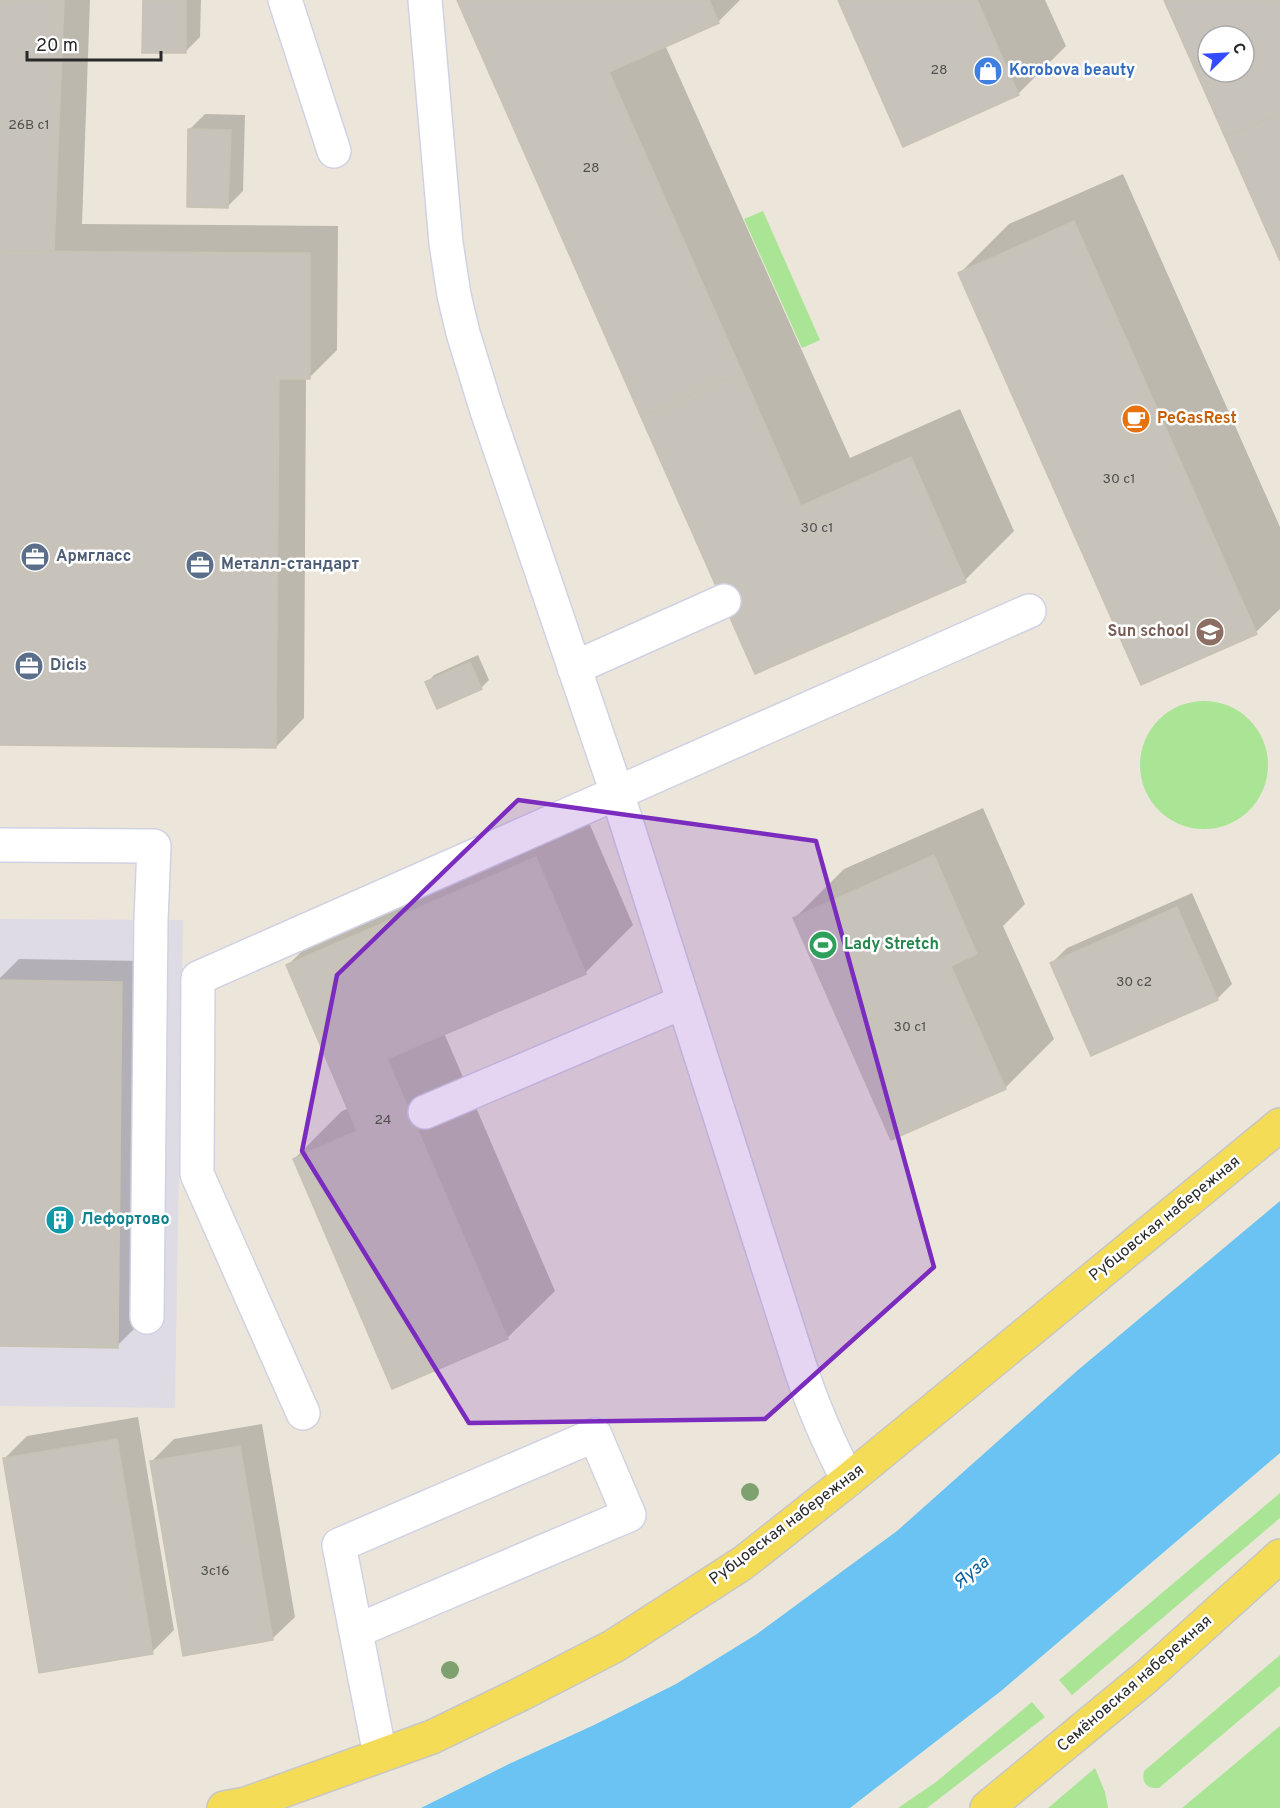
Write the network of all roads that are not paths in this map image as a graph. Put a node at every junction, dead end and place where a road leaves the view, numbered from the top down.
1 (285, 0) edge
2 (425, 0) edge
3 (334, 151) dead end
4 (724, 602) dead end
5 (1029, 611) dead end
6 (574, 668) junction
7 (617, 793) junction
8 (0, 845) edge
9 (683, 1002) junction
10 (425, 1112) dead end
11 (1280, 1125) edge
12 (147, 1317) dead end
13 (303, 1413) dead end
14 (848, 1480) junction
15 (1280, 1556) edge
16 (356, 1631) junction
17 (380, 1755) junction
18 (224, 1808) edge
19 (987, 1808) edge

1 - 3 lane
2 - 6 lane
4 - 6 lane
5 - 7 lane
6 - 7 lane
7 - 9 lane
7 - 13 lane
8 - 12 lane
9 - 10 lane
9 - 14 lane
11 - 14 main road, Рубцовская набережная
14 - 17 main road, Рубцовская набережная
15 - 19 main road, Семёновская набережная
16 - 16 lane
16 - 17 lane
17 - 18 main road, Рубцовская набережная

